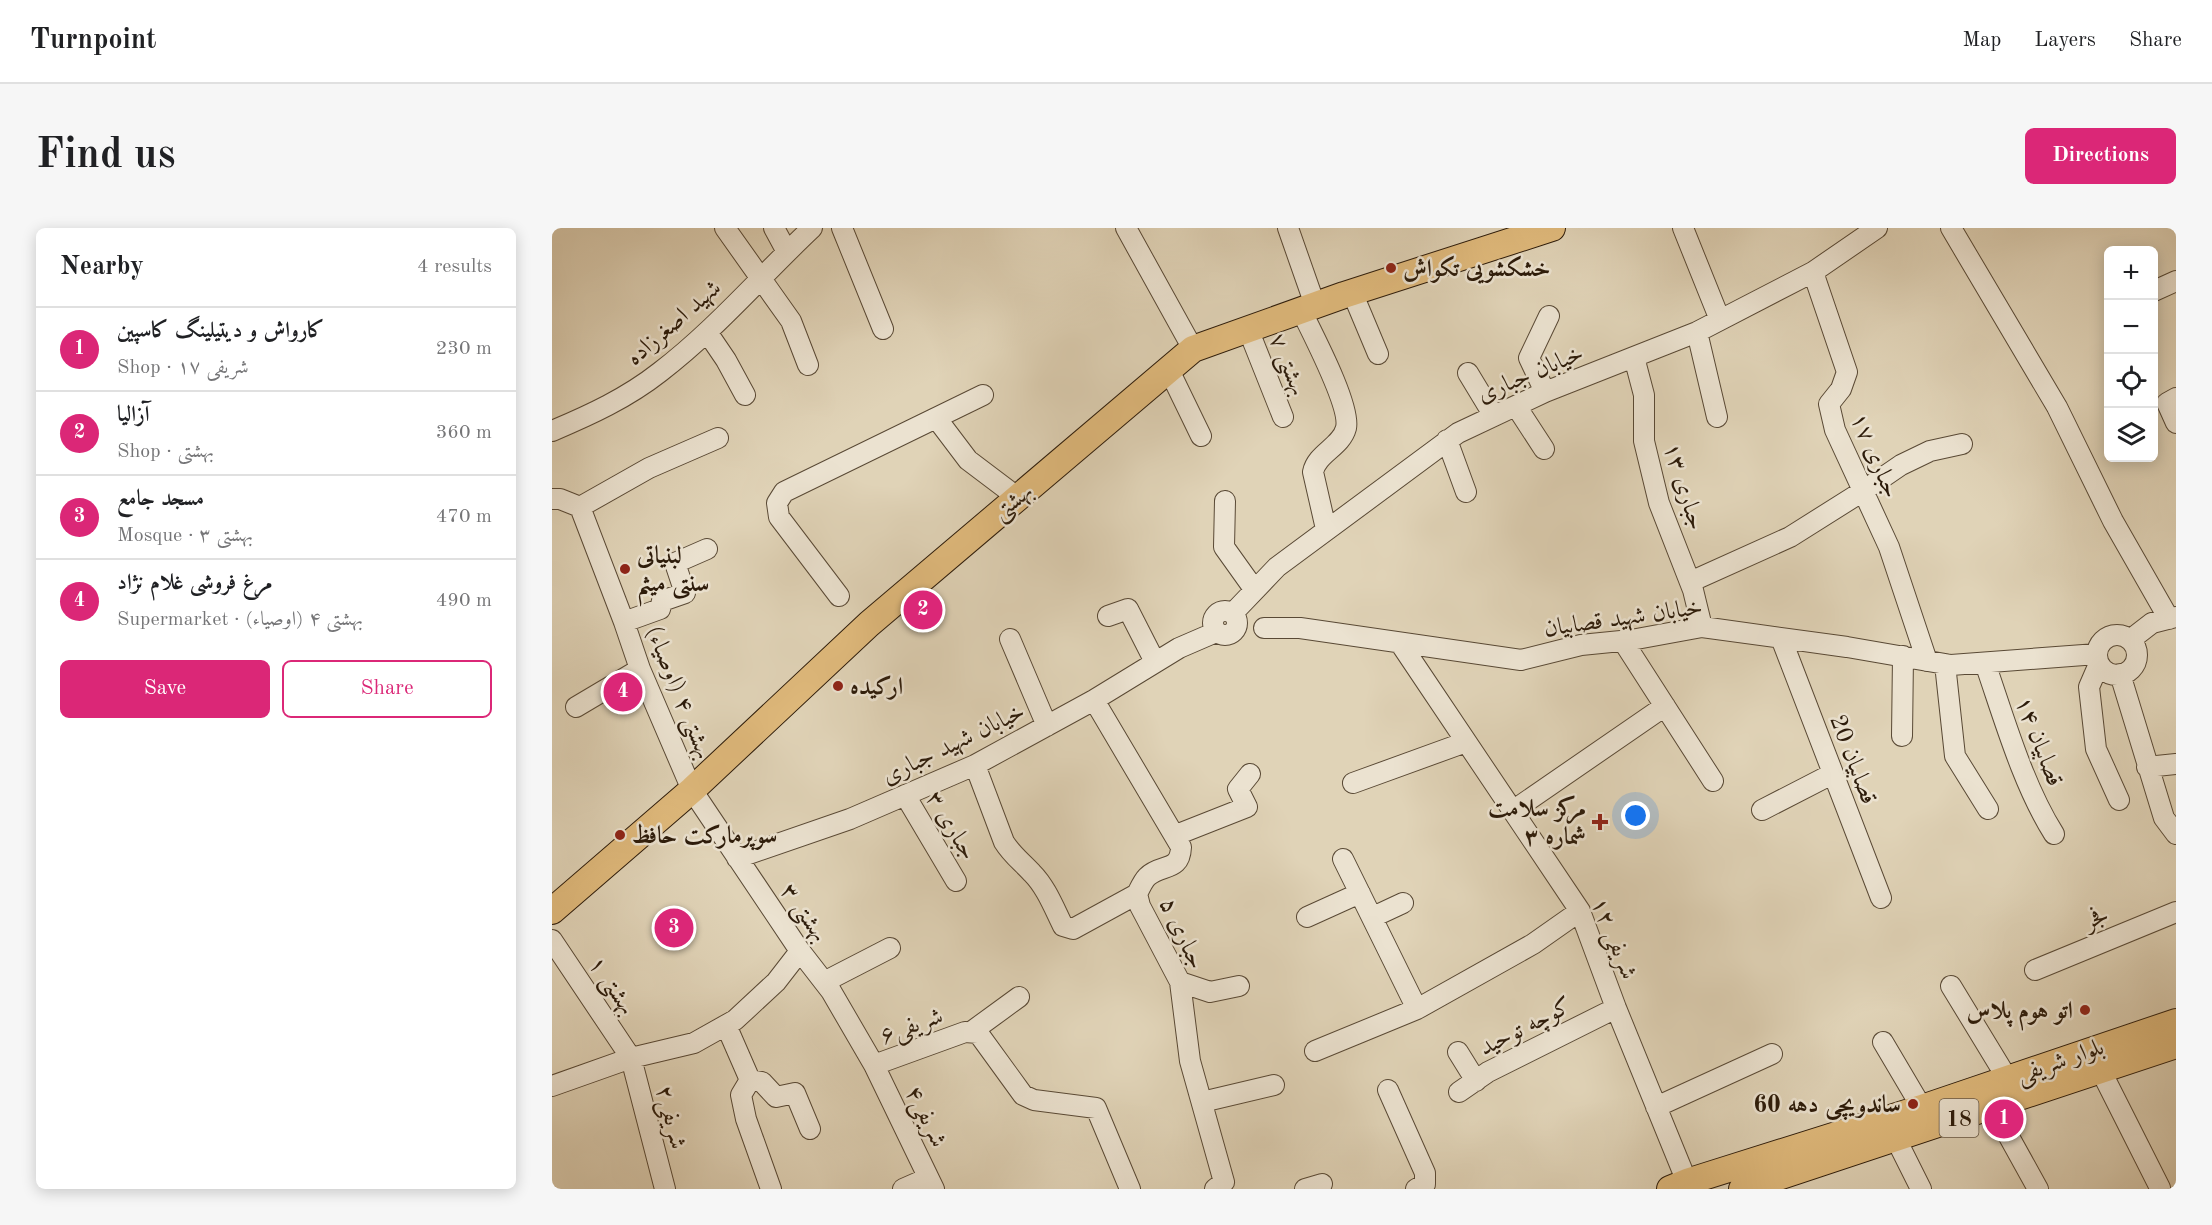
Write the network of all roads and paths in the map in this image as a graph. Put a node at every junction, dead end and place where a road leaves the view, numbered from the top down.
1 (725, 228) edge
2 (774, 228) edge
3 (812, 228) edge
4 (842, 228) edge
5 (1126, 228) edge
6 (1288, 228) edge
7 (1552, 228) edge
8 (1683, 228) edge
9 (1877, 228) edge
10 (1951, 228) edge
11 (787, 252) junction
12 (1813, 272) junction
13 (760, 278) junction
14 (2176, 281) edge
15 (2158, 289) edge
16 (1352, 292) junction
17 (1308, 308) junction
18 (1549, 316) dead end
19 (1720, 320) junction
20 (883, 329) dead end
21 (1248, 329) junction
22 (707, 332) junction
23 (1696, 332) junction
24 (1193, 349) junction
25 (1378, 354) dead end
26 (1634, 357) junction
27 (808, 364) dead end
28 (1168, 368) junction
29 (1468, 373) dead end
30 (1545, 392) junction
31 (744, 395) dead end
32 (983, 395) dead end
33 (2176, 398) edge
34 (1516, 406) junction
35 (1494, 416) junction
36 (1283, 417) dead end
37 (1717, 417) dead end
38 (937, 418) junction
39 (2176, 423) edge
40 (552, 431) edge
41 (1201, 436) dead end
42 (718, 438) dead end
43 (1447, 440) junction
44 (1962, 444) dead end
45 (1544, 449) dead end
46 (1863, 491) junction
47 (1466, 492) dead end
48 (1017, 497) junction
49 (552, 499) edge
50 (1225, 501) dead end
51 (580, 507) junction
52 (1326, 529) junction
53 (706, 549) dead end
54 (1690, 582) junction
55 (1254, 589) junction
56 (839, 596) dead end
57 (1108, 616) dead end
58 (2172, 618) edge
59 (624, 622) junction
60 (1227, 623) junction
61 (1702, 627) junction
62 (1781, 638) junction
63 (1010, 639) dead end
64 (1623, 640) junction
65 (2130, 640) junction
66 (1400, 643) junction
67 (1179, 648) joint
68 (1903, 657) junction
69 (2098, 659) junction
70 (1155, 662) junction
71 (1936, 662) junction
72 (1984, 663) junction
73 (640, 669) junction
74 (2120, 674) junction
75 (1094, 700) junction
76 (1665, 706) junction
77 (576, 707) dead end
78 (1047, 726) junction
79 (1902, 736) dead end
80 (1466, 742) junction
81 (2176, 764) edge
82 (975, 765) junction
83 (2148, 767) junction
84 (1250, 774) dead end
85 (1832, 774) junction
86 (1713, 781) dead end
87 (1353, 783) dead end
88 (692, 790) junction
89 (905, 795) junction
90 (2119, 800) dead end
91 (1988, 809) dead end
92 (1514, 810) junction
93 (1762, 810) dead end
94 (2054, 834) dead end
95 (2176, 834) edge
96 (1176, 835) junction
97 (737, 858) junction
98 (1343, 859) dead end
99 (956, 881) dead end
100 (1360, 893) junction
101 (1137, 894) junction
102 (1881, 898) dead end
103 (1403, 903) dead end
104 (1580, 910) junction
105 (552, 911) edge
106 (2176, 912) edge
107 (1307, 917) dead end
108 (1373, 917) junction
109 (552, 940) edge
110 (890, 948) dead end
111 (800, 951) junction
112 (2035, 970) dead end
113 (824, 982) junction
114 (1180, 982) junction
115 (1239, 986) dead end
116 (1951, 986) dead end
117 (1019, 997) dead end
118 (1616, 1008) junction
119 (1417, 1009) junction
120 (2176, 1022) edge
121 (726, 1025) junction
122 (971, 1032) junction
123 (1883, 1042) dead end
124 (2176, 1045) edge
125 (1315, 1051) dead end
126 (1458, 1052) dead end
127 (1772, 1054) dead end
128 (631, 1058) junction
129 (874, 1065) junction
130 (2101, 1071) junction
131 (2007, 1078) junction
132 (750, 1080) junction
133 (1476, 1081) junction
134 (1274, 1085) dead end
135 (552, 1086) edge
136 (1388, 1090) dead end
137 (1459, 1092) dead end
138 (1202, 1102) junction
139 (1992, 1106) junction
140 (1656, 1107) junction
141 (1922, 1108) junction
142 (810, 1129) dead end
143 (1896, 1139) junction
144 (931, 1183) edge
145 (1679, 1185) edge
146 (1224, 1187) edge
147 (1914, 1187) edge
148 (2160, 1188) edge
149 (665, 1189) edge
150 (771, 1189) edge
151 (903, 1189) edge
152 (1130, 1189) edge
153 (1416, 1189) edge
154 (1742, 1189) edge
155 (2038, 1189) edge

1 - 13 street
2 - 11 street
3 - 11 street, شهید اصغرزاده
4 - 20 street
5 - 24 street
6 - 17 street
7 - 16 main road, بهشتی
8 - 19 street
9 - 12 street, خیابان جباری
10 - 58 street
11 - 13 street, شهید اصغرزاده
12 - 19 street, خیابان جباری
12 - 46 street, جباری ۱۷
13 - 22 street, شهید اصغرزاده
13 - 27 street
14 - 15 street
16 - 17 main road, بهشتی
16 - 25 street
17 - 21 main road, بهشتی
17 - 52 street
18 - 30 street
19 - 23 street, خیابان جباری
21 - 24 main road, بهشتی
21 - 36 street, بهشتی ۷
22 - 31 street
22 - 40 street, شهید اصغرزاده
23 - 26 street, خیابان جباری
23 - 37 street
24 - 28 main road, بهشتی
26 - 30 street, خیابان جباری
26 - 54 street, جباری ۱۳
28 - 41 street
28 - 48 main road, بهشتی
29 - 35 street
30 - 34 street, خیابان جباری
32 - 38 street
33 - 39 street
34 - 35 street, خیابان جباری
34 - 45 street
35 - 43 street, خیابان جباری
38 - 48 street
38 - 56 street
42 - 51 street
43 - 47 street
43 - 52 street, خیابان جباری
44 - 46 street
46 - 54 street
46 - 71 street, جباری ۱۷
48 - 88 main road, بهشتی
49 - 51 street
50 - 55 street
51 - 59 street, بهشتی ۴ (اوصیاء)
52 - 55 street, خیابان جباری
53 - 59 street
54 - 61 street, جباری ۱۳
55 - 60 street, خیابان جباری
57 - 70 street
58 - 65 street
59 - 73 street, بهشتی ۴ (اوصیاء)
60 - 66 street, خیابان شهید قصابیان
60 - 67 street, خیابان جباری
61 - 62 street, خیابان شهید قصابیان
61 - 64 street, خیابان شهید قصابیان
62 - 68 street, خیابان شهید قصابیان
62 - 85 street, قصابیان 20
63 - 78 street
64 - 66 street, خیابان شهید قصابیان
64 - 76 street
65 - 69 street
65 - 74 street
66 - 80 street, شریفی ۱۲
67 - 70 street, خیابان شهید جباری
68 - 71 street, خیابان شهید قصابیان
68 - 79 street
69 - 72 street, خیابان شهید قصابیان
69 - 74 street
69 - 90 street
70 - 75 street, خیابان شهید جباری
71 - 72 street, خیابان شهید قصابیان
71 - 91 street, جباری ۱۷
72 - 94 street, قصابیان ۱۴
73 - 77 street
73 - 88 street, بهشتی ۴ (اوصیاء)
74 - 83 street
75 - 78 street, خیابان شهید جباری
75 - 96 street, جباری ۵
76 - 86 street
76 - 92 street
78 - 82 street, خیابان شهید جباری
80 - 87 street
80 - 92 street, شریفی ۱۲
81 - 83 street
82 - 89 street, خیابان شهید جباری
82 - 101 street
83 - 95 street
84 - 96 street
85 - 93 street
85 - 102 street, قصابیان 20
88 - 97 street, بهشتی ۳
88 - 105 main road, بهشتی
89 - 97 street, خیابان شهید جباری
89 - 99 street, جباری ۳
92 - 104 street, شریفی ۱۲
96 - 101 street, جباری ۵
97 - 111 street, بهشتی ۳
98 - 100 street
100 - 107 street
100 - 108 street
101 - 114 street, جباری ۵
103 - 108 street
104 - 118 street, شریفی ۱۲
104 - 119 street
106 - 112 street, فجر
108 - 119 street
109 - 128 street, بهشتی ۱
110 - 113 street
111 - 113 street, بهشتی ۳
111 - 121 street
113 - 129 street, بهشتی ۳
114 - 115 street
114 - 138 street, جباری ۵
116 - 131 street
117 - 122 street
118 - 133 street, کوچه توحید
118 - 140 street, شریفی ۱۲
119 - 125 street
120 - 131 main road, بلوار شریفی / 18
121 - 128 street
121 - 132 street
122 - 129 street, شریفی۶
122 - 152 street, شریفی۶
123 - 141 street
124 - 130 main road, بلوار شریفی / 18
126 - 133 street
127 - 140 street
128 - 135 street
128 - 149 street, شریفی۲
129 - 144 street, شریفی۴
130 - 139 main road, بلوار شریفی / 18
130 - 148 street
131 - 141 main road, بلوار شریفی / 18
132 - 142 street
132 - 150 street
133 - 137 street, کوچه توحید
134 - 138 street
136 - 153 street
138 - 146 street, جباری ۵
139 - 143 main road, بلوار شریفی / 18
139 - 155 street
140 - 145 street, شریفی ۱۲
141 - 145 main road, بلوار شریفی / 18
143 - 147 street
143 - 154 main road, بلوار شریفی / 18
144 - 151 street

